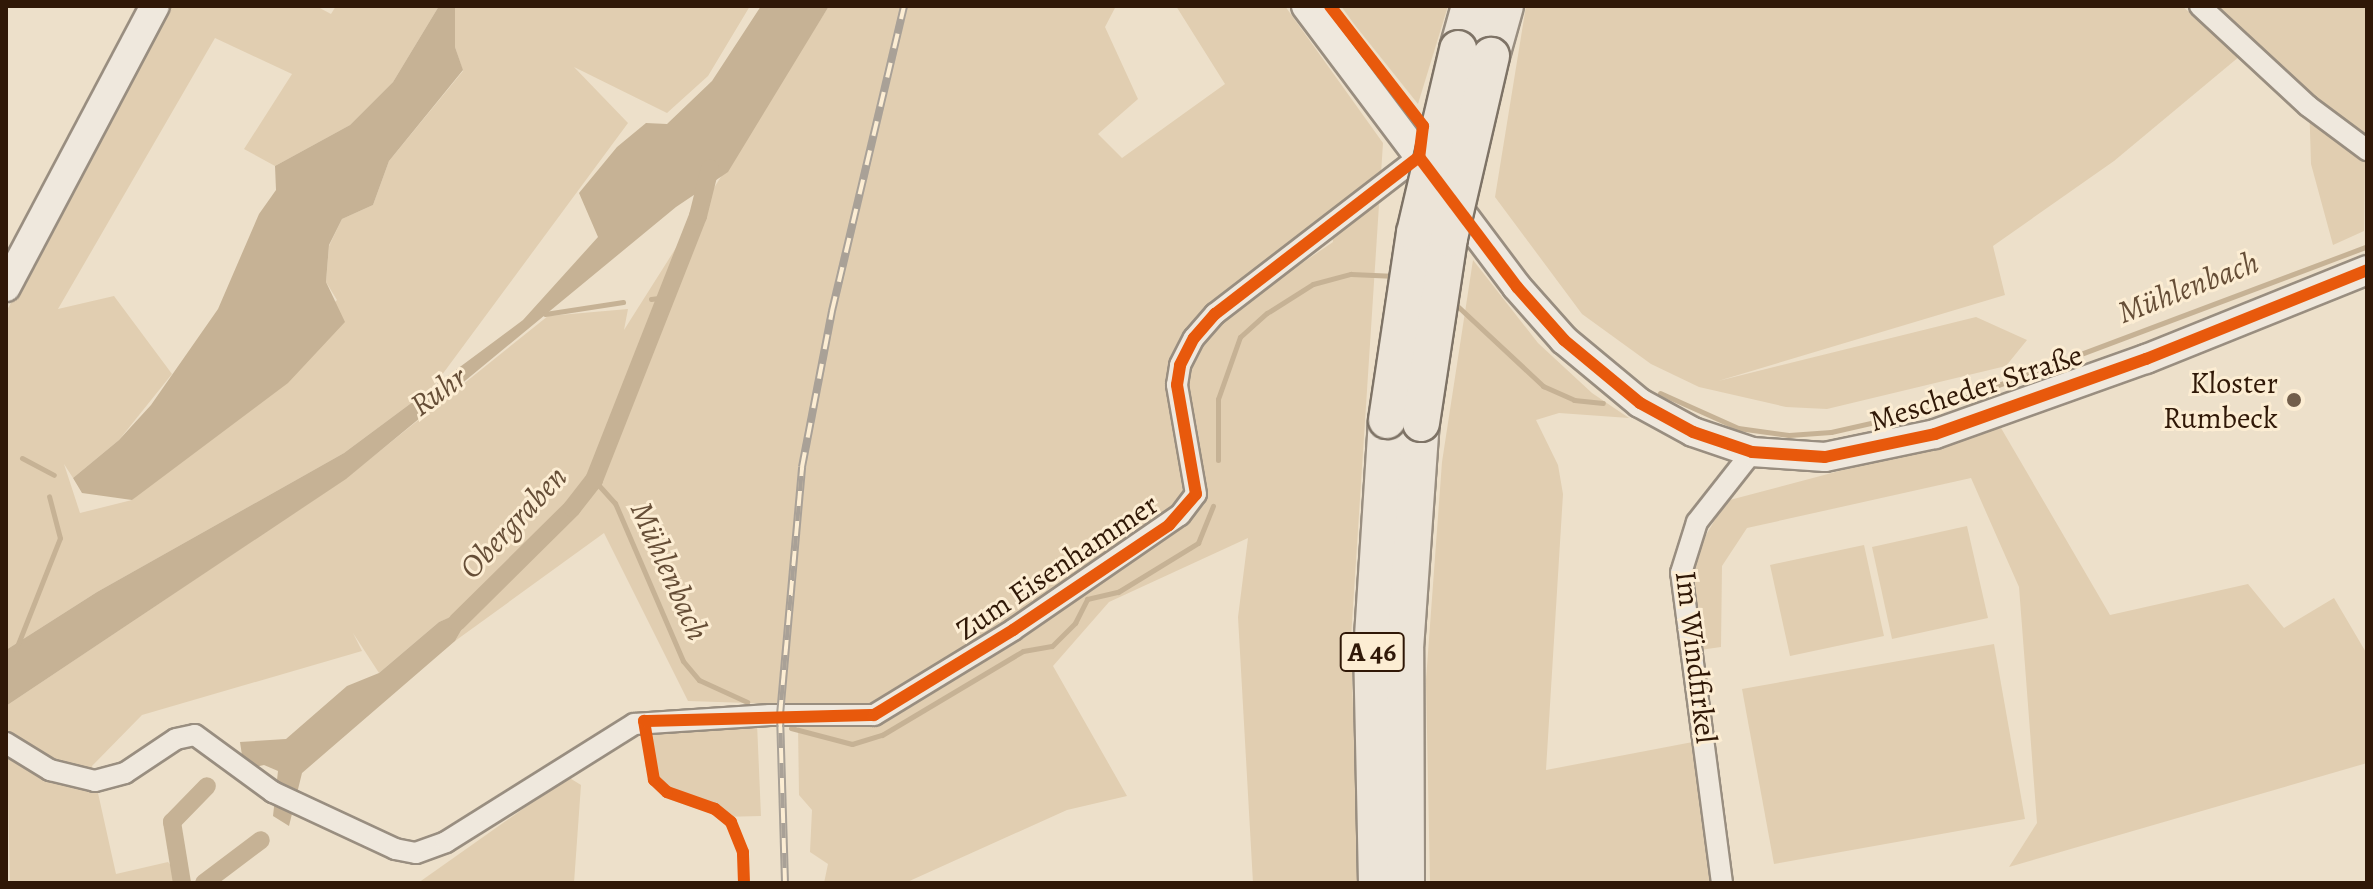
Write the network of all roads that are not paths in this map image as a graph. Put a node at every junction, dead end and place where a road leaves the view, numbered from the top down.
1 (155, 6) edge
2 (1306, 6) edge
3 (1470, 6) edge
4 (1505, 6) edge
5 (2200, 6) edge
6 (1474, 52) junction
7 (2367, 150) edge
8 (1419, 157) junction
9 (2367, 270) edge
10 (6, 287) edge
11 (1404, 422) junction
12 (1752, 452) junction
13 (6, 743) edge
14 (1377, 883) edge
15 (1406, 883) edge
16 (1722, 883) edge

1 - 10 street
2 - 8 street, Mescheder Straße
3 - 6 highway, A 46
4 - 6 highway, A 46
5 - 7 street
6 - 11 highway, A 46, bridge
8 - 12 street, Mescheder Straße
8 - 13 street, Zum Eisenhammer
9 - 12 street, Mescheder Straße
11 - 14 highway, A 46
11 - 15 highway, A 46
12 - 16 street, Im Windfirkel

